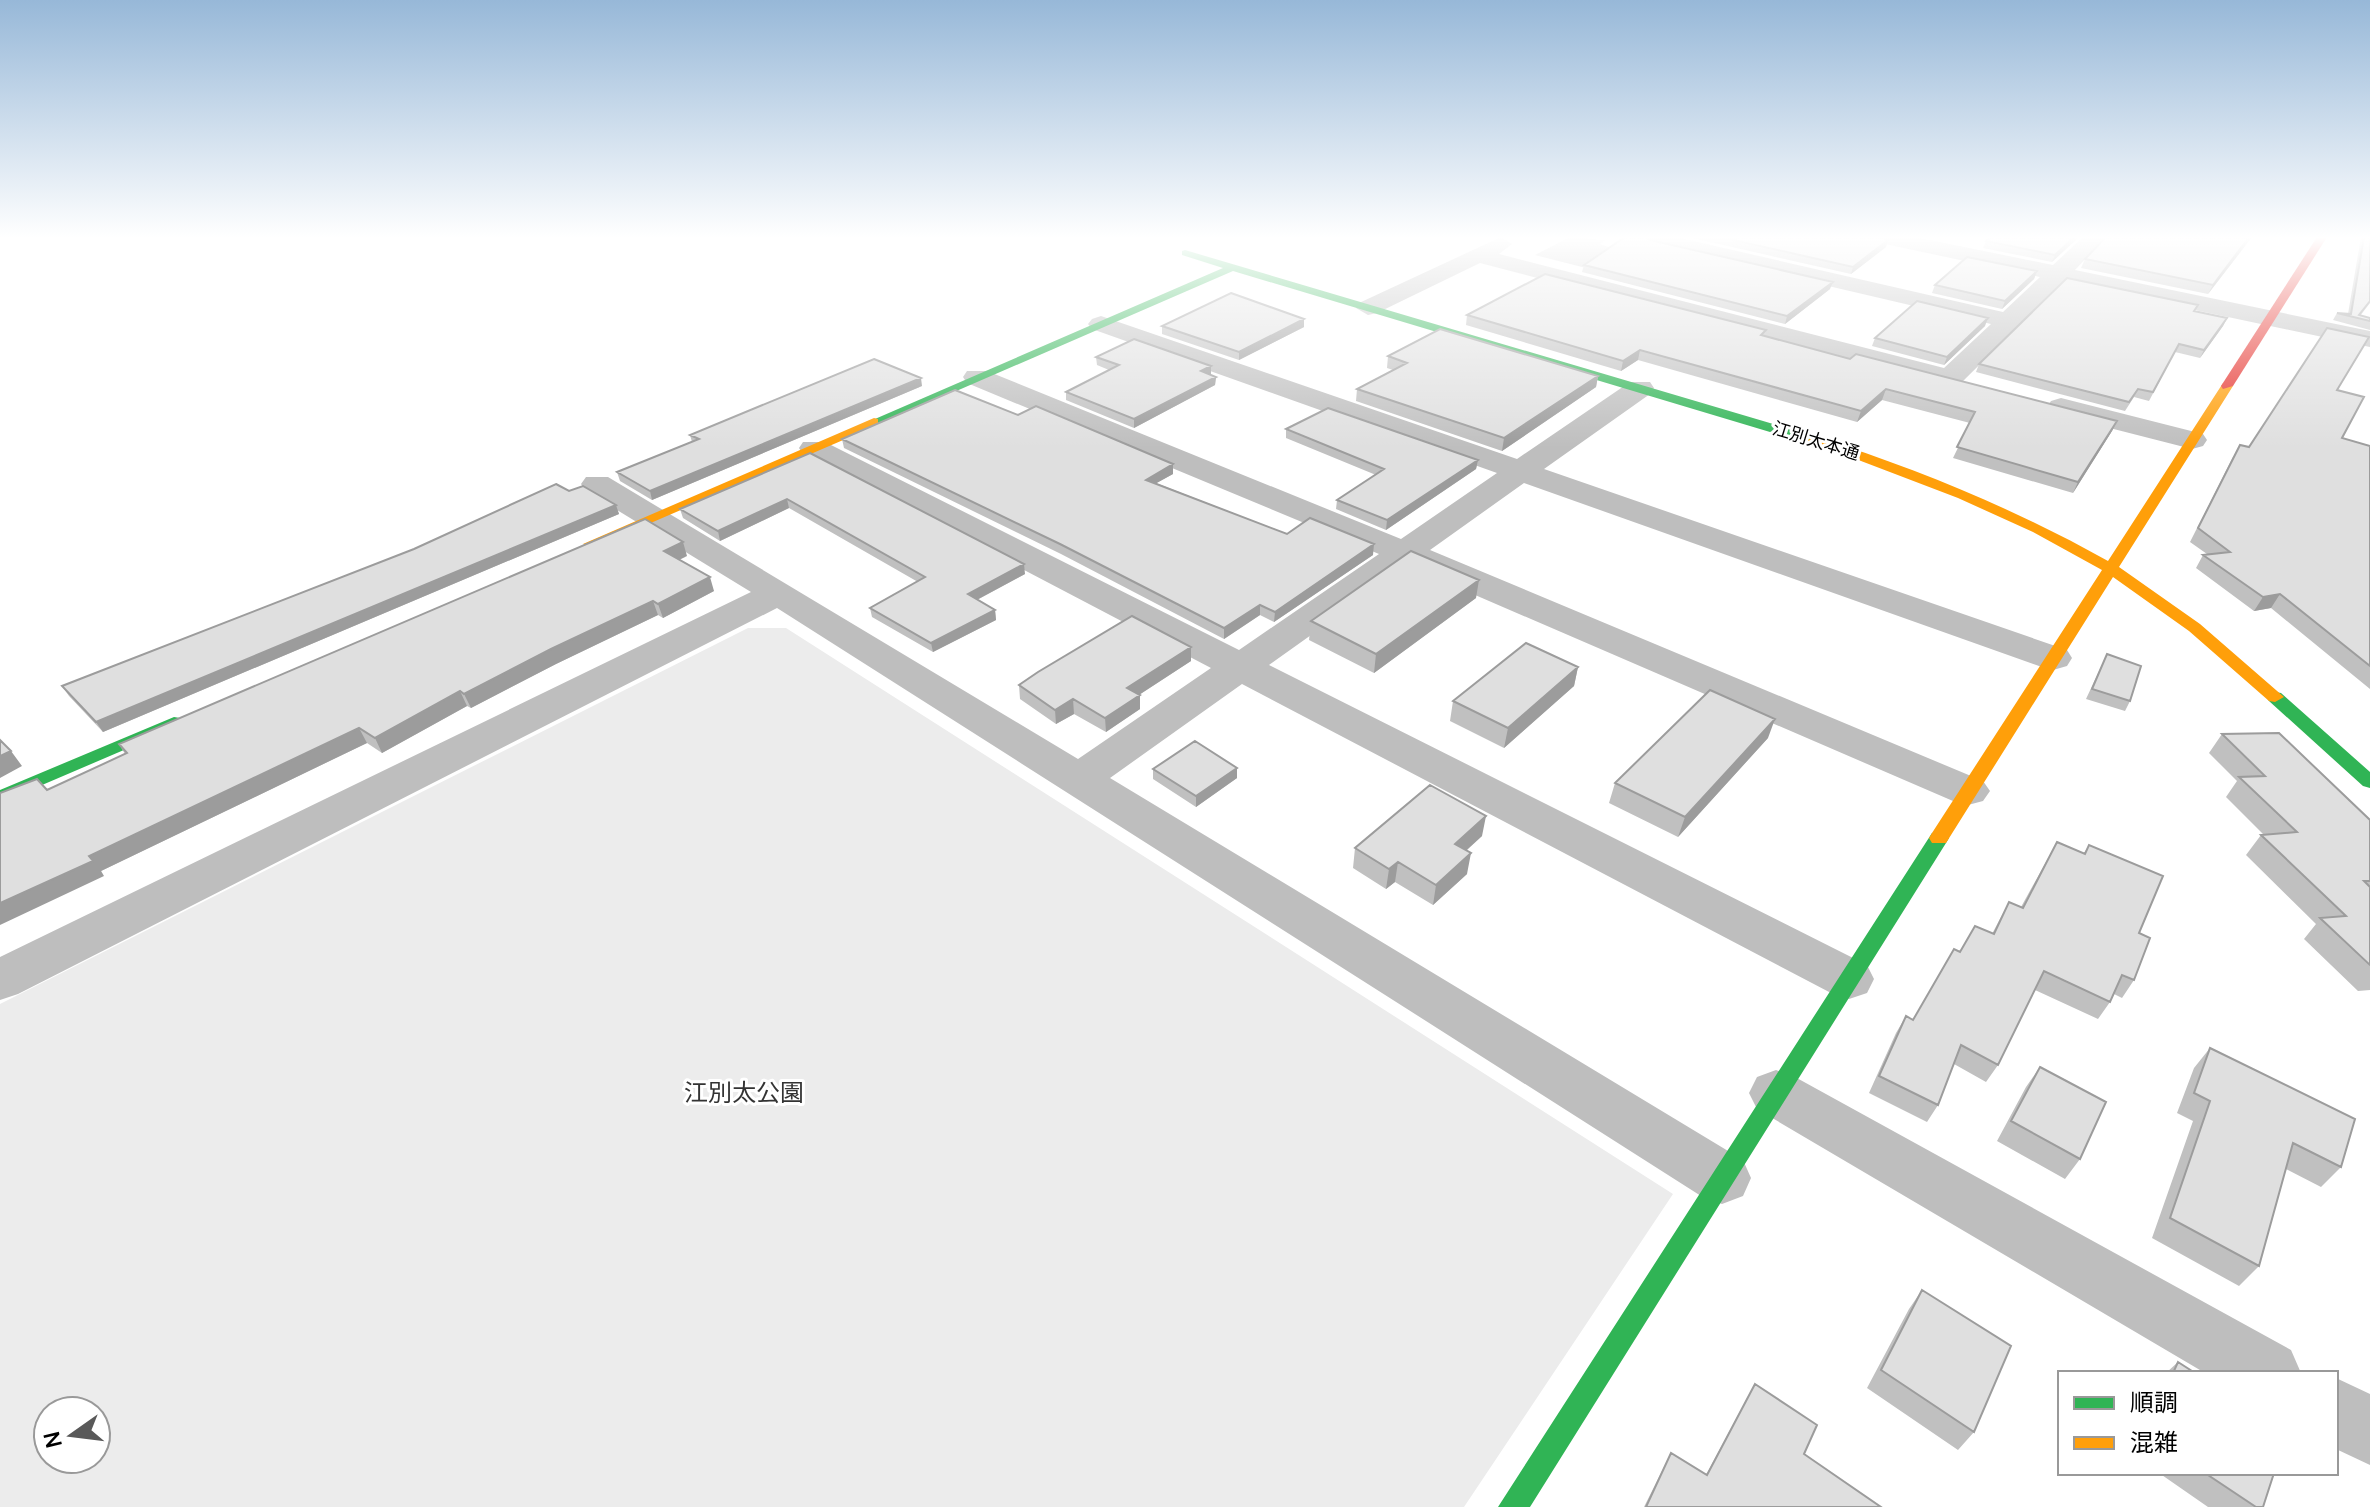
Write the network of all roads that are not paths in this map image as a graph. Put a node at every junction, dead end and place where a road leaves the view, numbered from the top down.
1 (1140, 307) edge
2 (1678, 307) edge
3 (1950, 307) edge
4 (2023, 307) edge
5 (2220, 307) edge
6 (2277, 307) edge
7 (1368, 308) edge
8 (2270, 318) junction
9 (2009, 321) junction
10 (1101, 324) junction
11 (2370, 339) edge
12 (977, 377) junction
13 (1950, 378) junction
14 (1981, 386) edge
15 (1640, 388) junction
16 (2041, 401) edge
17 (2192, 440) junction
18 (814, 448) junction
19 (1519, 472) junction
20 (597, 484) dead end
21 (649, 518) junction
22 (577, 549) edge
23 (1404, 552) junction
24 (2110, 568) junction
25 (778, 593) junction
26 (2053, 658) junction
27 (1241, 666) junction
28 (188, 717) edge
29 (1079, 779) junction
30 (2370, 782) edge
31 (1968, 791) junction
32 (0, 797) edge
33 (1849, 979) junction
34 (0, 980) edge
35 (1776, 1093) junction
36 (1722, 1178) junction
37 (2264, 1371) edge
38 (2338, 1413) edge
39 (2370, 1431) edge
40 (1513, 1507) edge

1 - 10 street
2 - 13 street
3 - 9 street
4 - 9 street
5 - 8 street
6 - 8 street
7 - 15 street, 江別太本通
8 - 11 street
8 - 17 street
9 - 13 street
10 - 12 street
10 - 19 street
12 - 18 street
12 - 23 street
13 - 14 street
15 - 19 street
15 - 24 street, 江別太本通
16 - 17 street
17 - 24 street
18 - 21 street
18 - 27 street
19 - 23 street
19 - 26 street
20 - 21 street
21 - 22 street
21 - 25 street
23 - 27 street
23 - 31 street
24 - 26 street
24 - 30 street, 江別太本通
25 - 29 street
25 - 34 street
26 - 31 street
27 - 29 street
27 - 33 street
28 - 32 street
29 - 36 street
31 - 33 street
33 - 35 street
35 - 36 street
35 - 37 street
36 - 40 street
38 - 39 street

